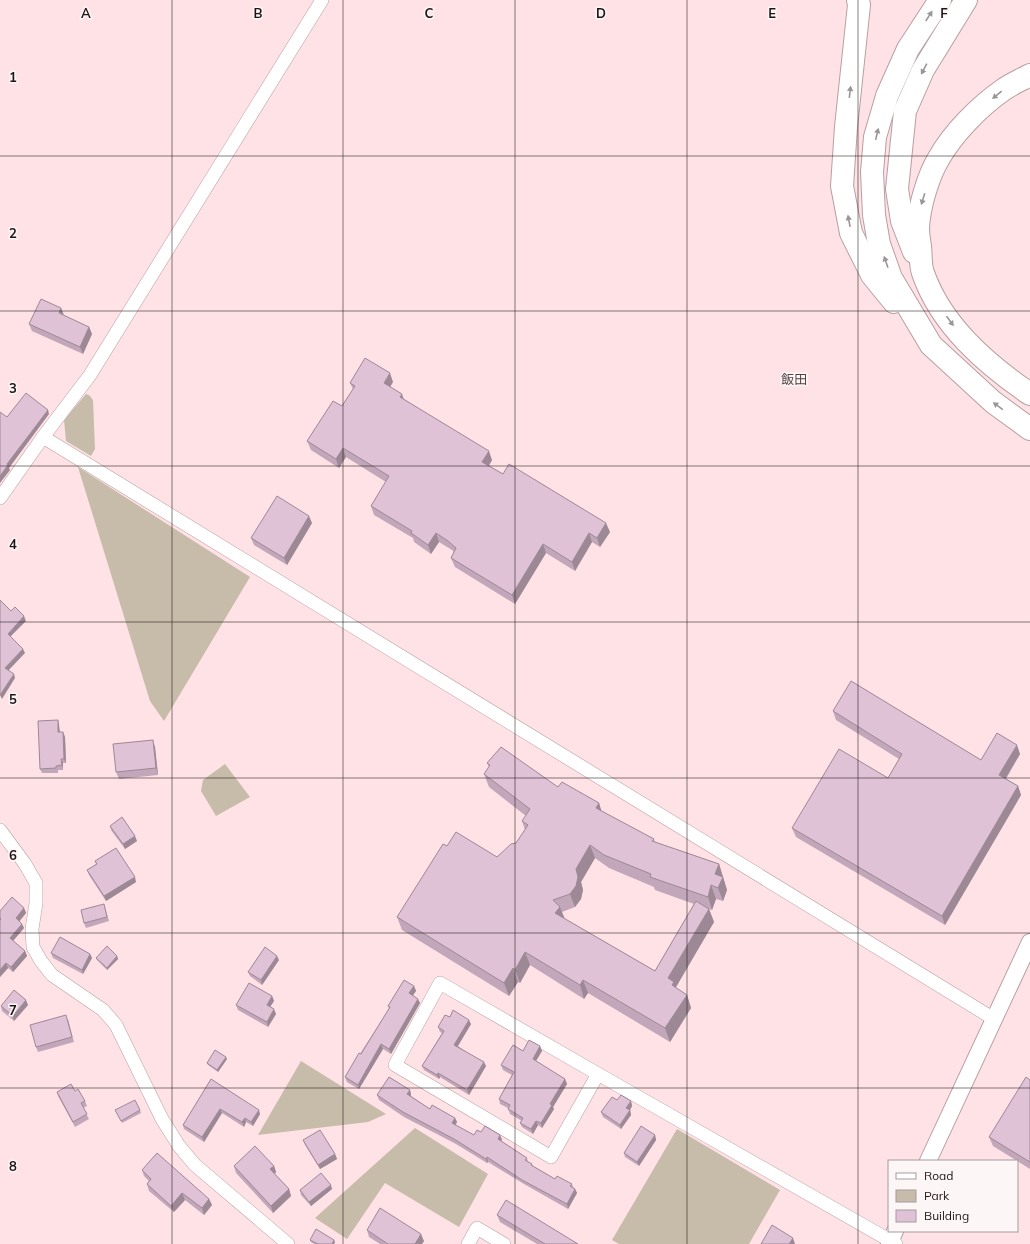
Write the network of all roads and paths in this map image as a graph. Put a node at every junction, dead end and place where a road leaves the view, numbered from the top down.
1 (322, 0) edge
2 (858, 0) edge
3 (940, 0) edge
4 (966, 0) edge
5 (1030, 76) edge
6 (922, 272) junction
7 (931, 345) junction
8 (1030, 394) edge
9 (1030, 429) edge
10 (43, 437) junction
11 (0, 498) edge
12 (0, 830) edge
13 (1030, 942) edge
14 (994, 1019) junction
15 (598, 1074) junction
16 (928, 1160) edge
17 (893, 1240) edge
18 (282, 1242) edge
19 (468, 1244) edge
20 (504, 1244) edge

1 - 10 street
7 -> 2 highway
7 -> 3 highway
4 -> 6 highway
5 -> 6 highway
6 -> 8 highway
9 -> 7 highway
10 - 11 street
10 - 14 street
12 - 18 street
13 - 14 street
14 - 16 street
15 - 15 street
15 - 17 street
19 - 20 street

